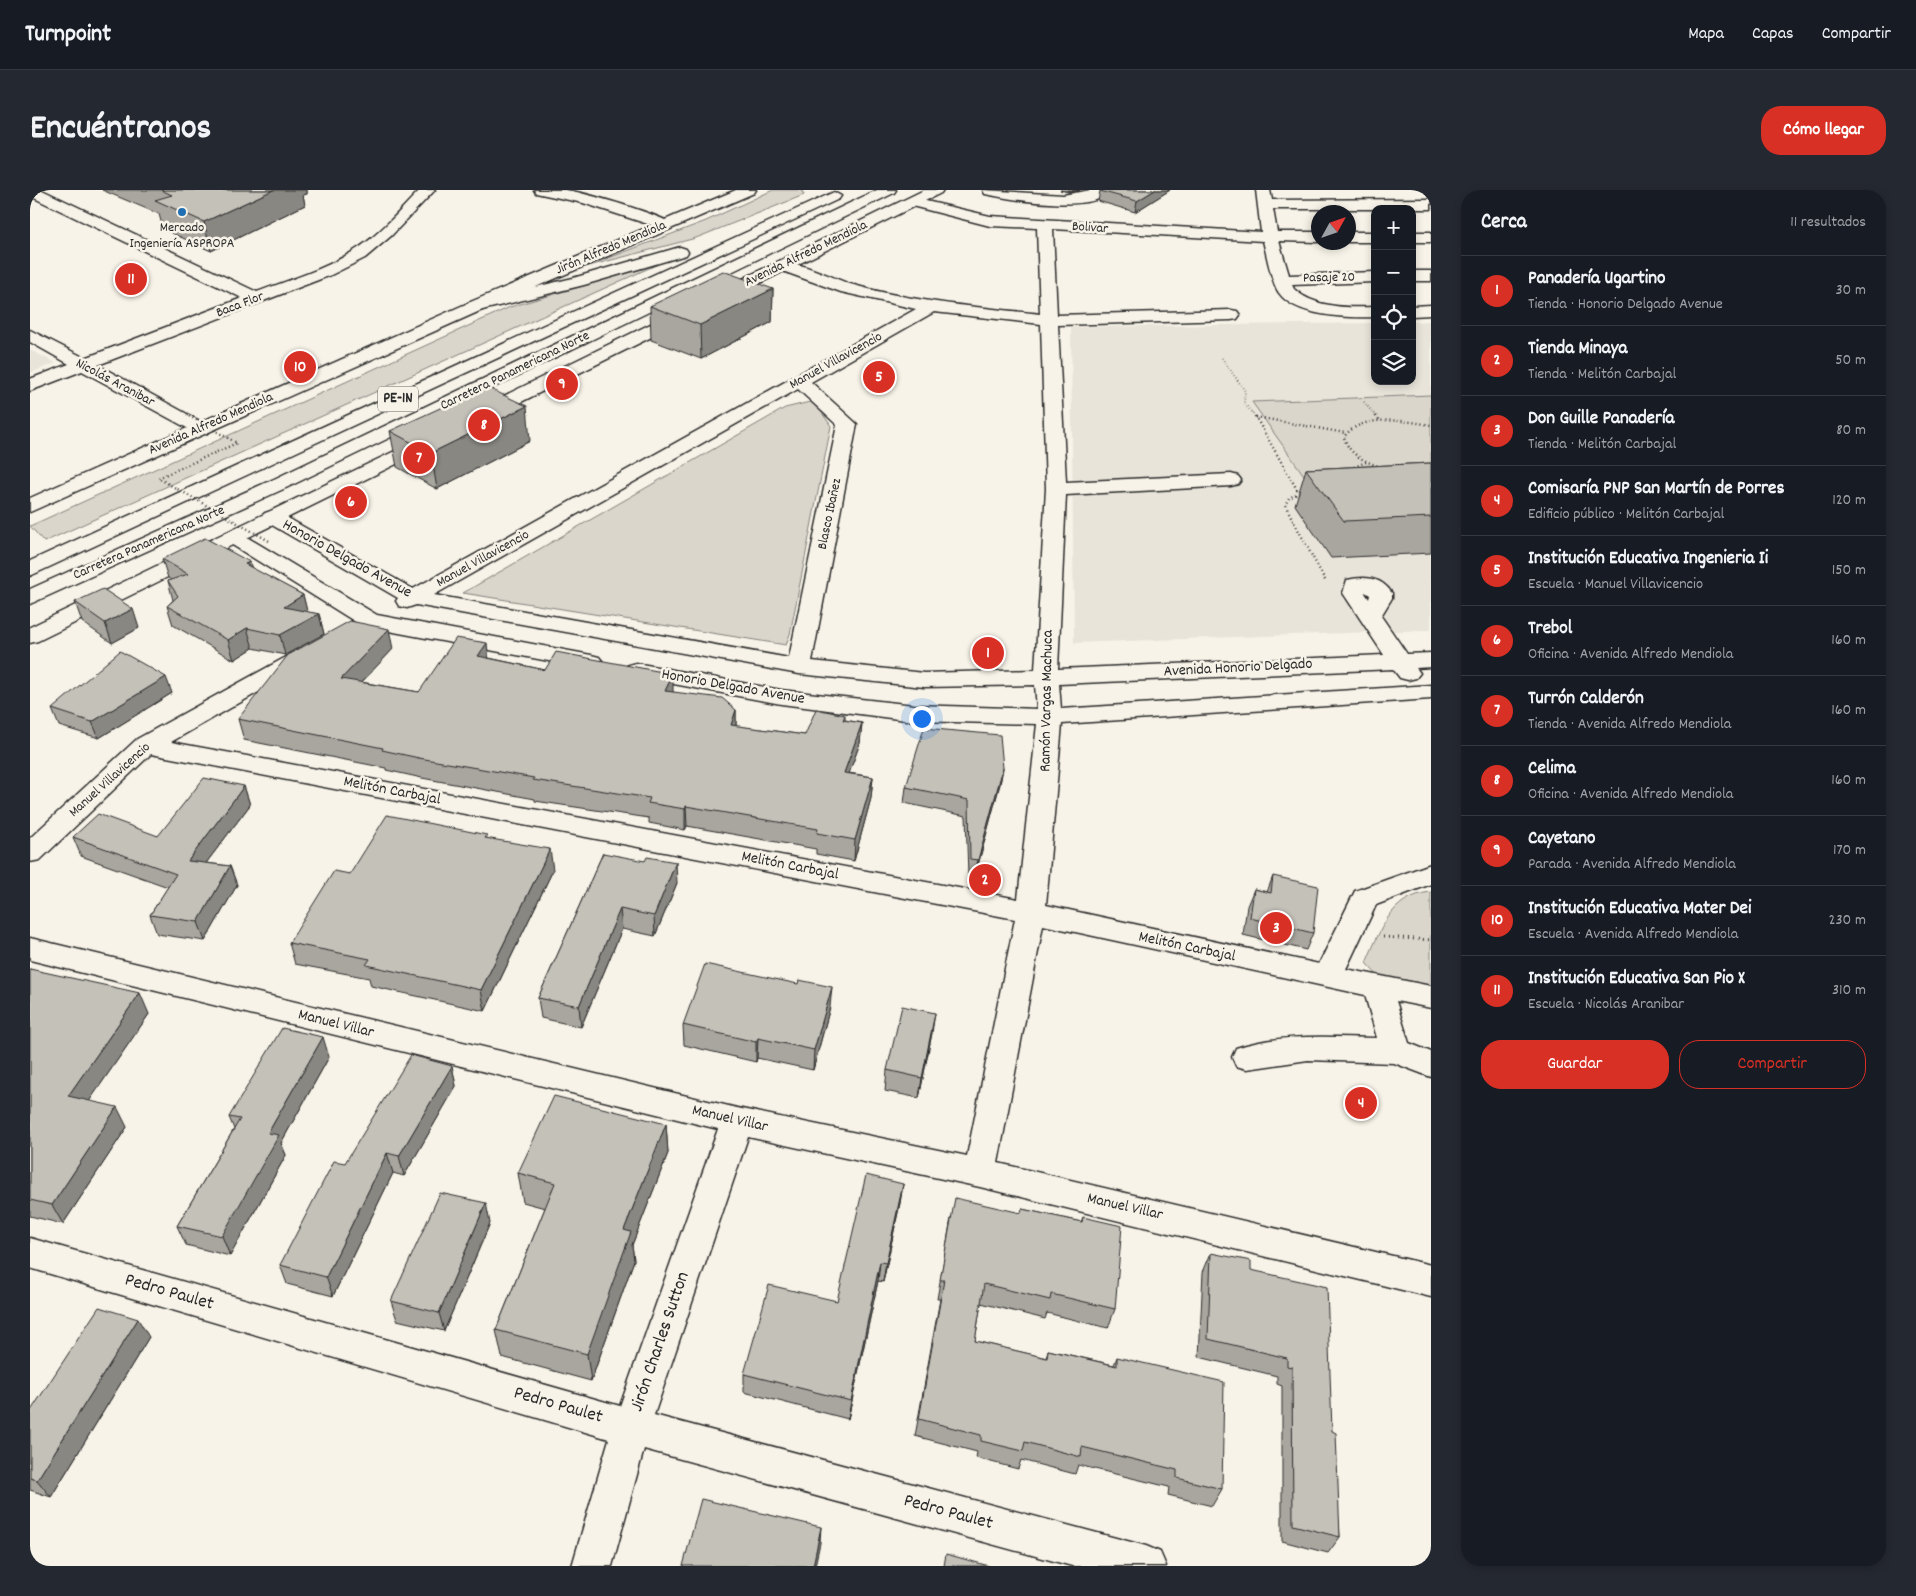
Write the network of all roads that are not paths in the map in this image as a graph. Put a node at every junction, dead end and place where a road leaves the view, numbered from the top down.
1 (30, 190) edge
2 (428, 190) edge
3 (541, 190) edge
4 (749, 190) edge
5 (848, 190) edge
6 (889, 190) edge
7 (936, 190) edge
8 (991, 190) edge
9 (1105, 190) edge
10 (830, 194) edge
11 (1265, 198) edge
12 (913, 202) junction
13 (1431, 204) edge
14 (665, 224) junction
15 (1045, 225) junction
16 (765, 227) junction
17 (1311, 237) edge
18 (1356, 237) edge
19 (1371, 237) edge
20 (1416, 237) edge
21 (1431, 237) edge
22 (1270, 238) junction
23 (783, 266) junction
24 (1416, 276) edge
25 (1431, 276) edge
26 (1371, 277) edge
27 (1282, 280) junction
28 (256, 298) junction
29 (474, 307) junction
30 (931, 307) junction
31 (1431, 310) edge
32 (1416, 311) edge
33 (1371, 312) edge
34 (1231, 315) dead end
35 (1051, 320) junction
36 (30, 336) edge
37 (82, 365) junction
38 (800, 381) junction
39 (30, 385) edge
40 (466, 422) edge
41 (200, 429) junction
42 (440, 435) edge
43 (1231, 480) dead end
44 (1056, 489) junction
45 (30, 506) edge
46 (272, 517) junction
47 (233, 537) junction
48 (30, 569) edge
49 (30, 597) edge
50 (414, 598) junction
51 (1369, 616) dead end
52 (370, 620) junction
53 (30, 636) edge
54 (1431, 660) edge
55 (1399, 661) junction
56 (799, 666) junction
57 (1046, 677) junction
58 (1427, 693) edge
59 (1050, 717) junction
60 (146, 745) junction
61 (30, 853) edge
62 (1431, 874) edge
63 (1031, 912) junction
64 (30, 949) edge
65 (1328, 977) junction
66 (1377, 987) junction
67 (1431, 997) edge
68 (1396, 1051) junction
69 (1247, 1057) dead end
70 (1431, 1065) edge
71 (737, 1121) junction
72 (980, 1173) junction
73 (30, 1253) edge
74 (1431, 1280) edge
75 (631, 1427) junction
76 (592, 1566) edge
77 (1146, 1566) edge

1 - 28 main road
2 - 28 main road, Baca Flor
3 - 14 main road
4 - 14 main road, Jirón Alfredo Mendiola
5 - 10 main road, Carretera Panamericana Norte / PE-1N
6 - 49 main road, Carretera Panamericana Norte / PE-1N
7 - 12 main road, Avenida Alfredo Mendiola
8 - 9 main road
10 - 16 main road, Carretera Panamericana Norte / PE-1N
11 - 13 main road
11 - 22 main road
12 - 15 main road, Bolivar
12 - 23 main road, Avenida Alfredo Mendiola
14 - 29 main road, Jirón Alfredo Mendiola
15 - 22 main road, Bolivar
15 - 35 main road, Ramón Vargas Machuca
16 - 29 main road
16 - 48 main road, Carretera Panamericana Norte / PE-1N
17 - 22 main road, Bolivar
18 - 19 main road
20 - 21 main road
22 - 27 main road
23 - 30 main road
23 - 40 main road, Avenida Alfredo Mendiola
24 - 25 main road
26 - 27 main road, Pasaje 20
27 - 33 main road
28 - 37 main road, Baca Flor
29 - 41 main road, Avenida Alfredo Mendiola
30 - 35 main road
30 - 38 main road, Manuel Villavicencio
31 - 32 main road
34 - 35 main road
35 - 44 main road, Ramón Vargas Machuca
36 - 37 main road, Nicolás Aranibar
37 - 39 main road, Baca Flor
37 - 41 main road, Nicolás Aranibar
38 - 50 main road, Manuel Villavicencio
38 - 56 main road, Blasco Ibañez
41 - 45 main road, Avenida Alfredo Mendiola
42 - 46 main road
43 - 44 main road
44 - 57 main road, Ramón Vargas Machuca
46 - 47 main road
46 - 50 main road, Honorio Delgado Avenue
47 - 52 main road, Honorio Delgado Avenue
47 - 53 main road
50 - 52 main road, Manuel Villavicencio
50 - 56 main road, Honorio Delgado Avenue
51 - 55 main road
52 - 59 main road, Honorio Delgado Avenue
52 - 60 main road, Manuel Villavicencio
54 - 55 main road, Avenida Honorio Delgado
55 - 57 main road, Avenida Honorio Delgado
55 - 58 main road
56 - 57 main road, Honorio Delgado Avenue
57 - 59 main road, Ramón Vargas Machuca
58 - 59 main road
59 - 63 main road, Ramón Vargas Machuca
60 - 61 main road, Manuel Villavicencio
60 - 63 main road, Melitón Carbajal
62 - 65 main road
63 - 65 main road, Melitón Carbajal
63 - 72 main road, Ramón Vargas Machuca
64 - 71 main road, Manuel Villar
65 - 66 main road, Melitón Carbajal
66 - 67 main road, Melitón Carbajal
66 - 68 main road
68 - 69 main road
68 - 70 main road
71 - 72 main road, Manuel Villar
71 - 75 main road, Jirón Charles Sutton
72 - 74 main road, Manuel Villar
73 - 75 main road, Pedro Paulet
75 - 76 main road, Jirón Charles Sutton
75 - 77 main road, Pedro Paulet

